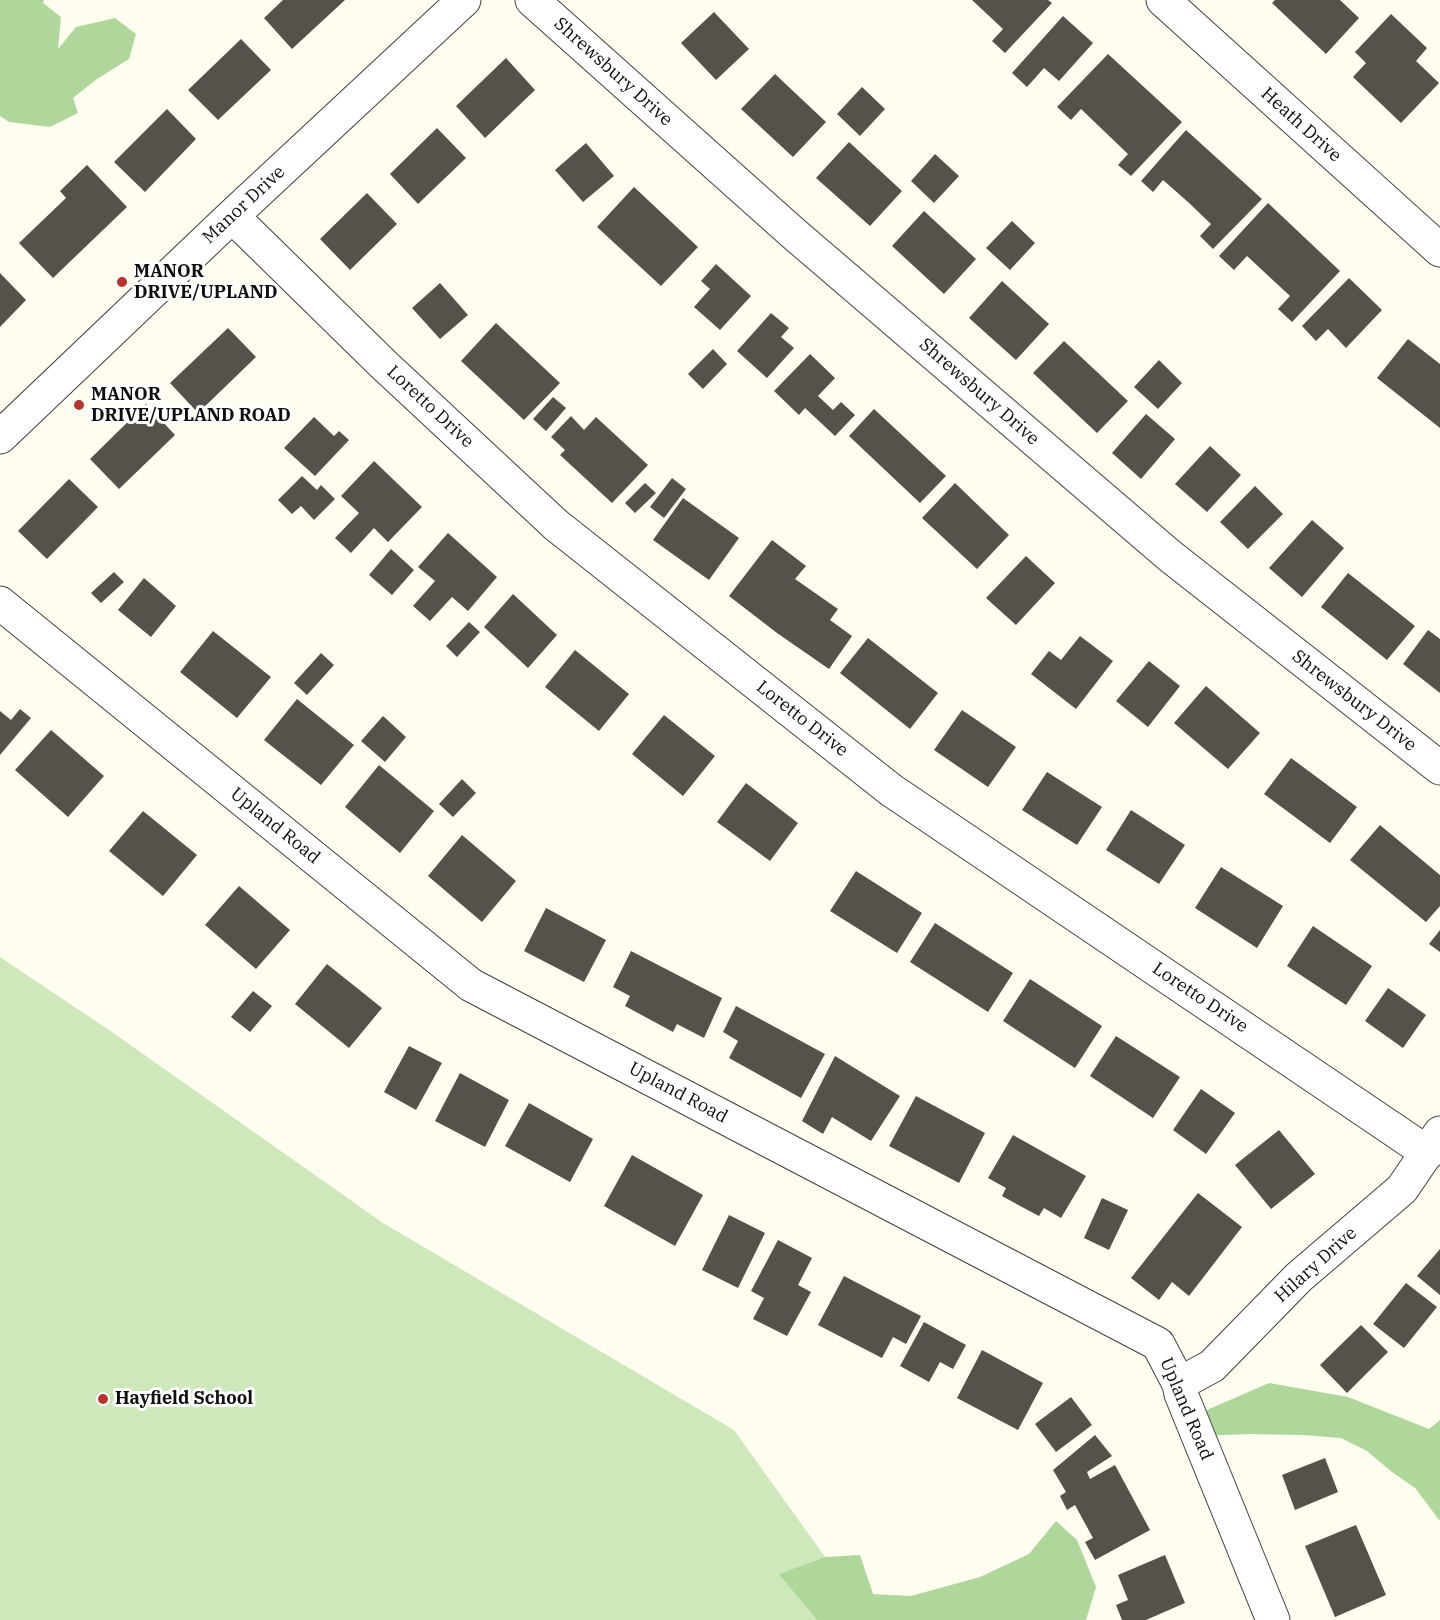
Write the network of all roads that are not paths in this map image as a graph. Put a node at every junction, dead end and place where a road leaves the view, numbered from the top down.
1 (464, 0) edge
2 (532, 0) edge
3 (1163, 0) edge
4 (232, 216) junction
5 (1440, 250) edge
6 (0, 437) edge
7 (0, 603) edge
8 (1440, 768) edge
9 (1434, 1143) edge
10 (1179, 1384) junction
11 (1273, 1620) edge

1 - 4 street, Manor Drive
2 - 8 street, Shrewsbury Drive
3 - 5 street, Heath Drive
4 - 6 street, Manor Drive
4 - 9 street, Loretto Drive
7 - 10 street, Upland Road
9 - 10 street, Hilary Drive
10 - 11 street, Upland Road

